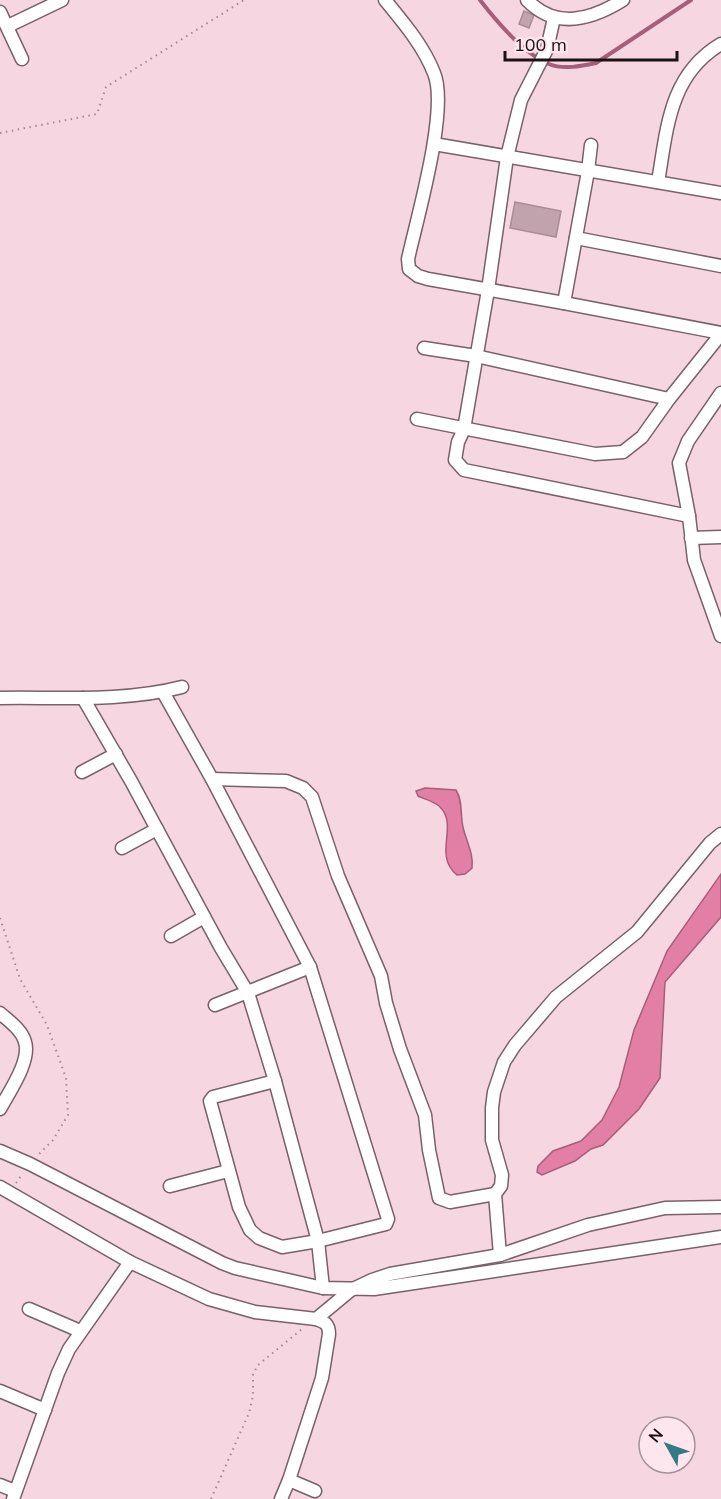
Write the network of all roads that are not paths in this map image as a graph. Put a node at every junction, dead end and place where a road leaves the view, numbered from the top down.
1 (62, 0) edge
2 (385, 0) edge
3 (526, 0) edge
4 (623, 0) edge
5 (0, 12) edge
6 (554, 18) junction
7 (8, 26) junction
8 (721, 45) edge
9 (22, 59) dead end
10 (434, 144) junction
11 (591, 145) dead end
12 (507, 157) junction
13 (588, 171) junction
14 (658, 182) junction
15 (721, 191) edge
16 (576, 238) junction
17 (721, 266) edge
18 (488, 291) junction
19 (564, 303) junction
20 (721, 334) edge
21 (424, 348) dead end
22 (476, 356) junction
23 (721, 393) edge
24 (669, 399) junction
25 (417, 418) dead end
26 (464, 429) junction
27 (689, 516) junction
28 (721, 537) edge
29 (691, 538) junction
30 (721, 636) edge
31 (182, 687) dead end
32 (163, 692) junction
33 (0, 698) edge
34 (83, 698) junction
35 (116, 753) junction
36 (82, 772) dead end
37 (212, 779) junction
38 (157, 829) junction
39 (721, 834) edge
40 (122, 848) dead end
41 (204, 917) junction
42 (171, 936) dead end
43 (310, 967) junction
44 (248, 993) junction
45 (215, 1005) dead end
46 (0, 1013) edge
47 (275, 1081) junction
48 (0, 1109) edge
49 (0, 1151) edge
50 (228, 1171) junction
51 (171, 1186) dead end
52 (5, 1190) edge
53 (495, 1194) junction
54 (721, 1208) edge
55 (721, 1237) edge
56 (318, 1241) junction
57 (500, 1255) junction
58 (130, 1262) junction
59 (323, 1288) junction
60 (351, 1290) junction
61 (29, 1308) dead end
62 (316, 1319) junction
63 (81, 1331) junction
64 (0, 1391) edge
65 (45, 1410) junction
66 (289, 1480) junction
67 (0, 1485) edge
68 (315, 1491) dead end
69 (14, 1495) edge
70 (280, 1499) edge

1 - 7 street
2 - 10 street
3 - 6 street
4 - 6 street
5 - 7 street
6 - 12 street
7 - 9 street
8 - 14 street
10 - 12 street
10 - 18 street
11 - 13 street
12 - 13 street
12 - 18 street
13 - 14 street
13 - 16 street
14 - 15 street
16 - 17 street
16 - 19 street
18 - 19 street
18 - 22 street
19 - 20 street
20 - 24 street
21 - 22 street
22 - 24 street
22 - 26 street
23 - 27 street
24 - 26 street
25 - 26 street
26 - 27 street
27 - 29 street
28 - 29 street
29 - 30 street
31 - 32 street
32 - 34 street
32 - 37 street
33 - 34 street
34 - 35 street
35 - 36 street
35 - 38 street
37 - 43 street
37 - 53 street
38 - 40 street
38 - 41 street
39 - 53 street
41 - 42 street
41 - 44 street
43 - 44 street
43 - 56 street
44 - 45 street
44 - 47 street
46 - 48 street
47 - 50 street
47 - 56 street
49 - 59 street
50 - 51 street
50 - 56 street
52 - 58 street
53 - 57 street
54 - 57 street
55 - 60 street
56 - 59 street
57 - 60 street
58 - 62 street
58 - 63 street
59 - 60 street
60 - 62 street
61 - 63 street
62 - 66 street
63 - 65 street
64 - 65 street
65 - 69 street
66 - 68 street
66 - 70 street
67 - 69 street

